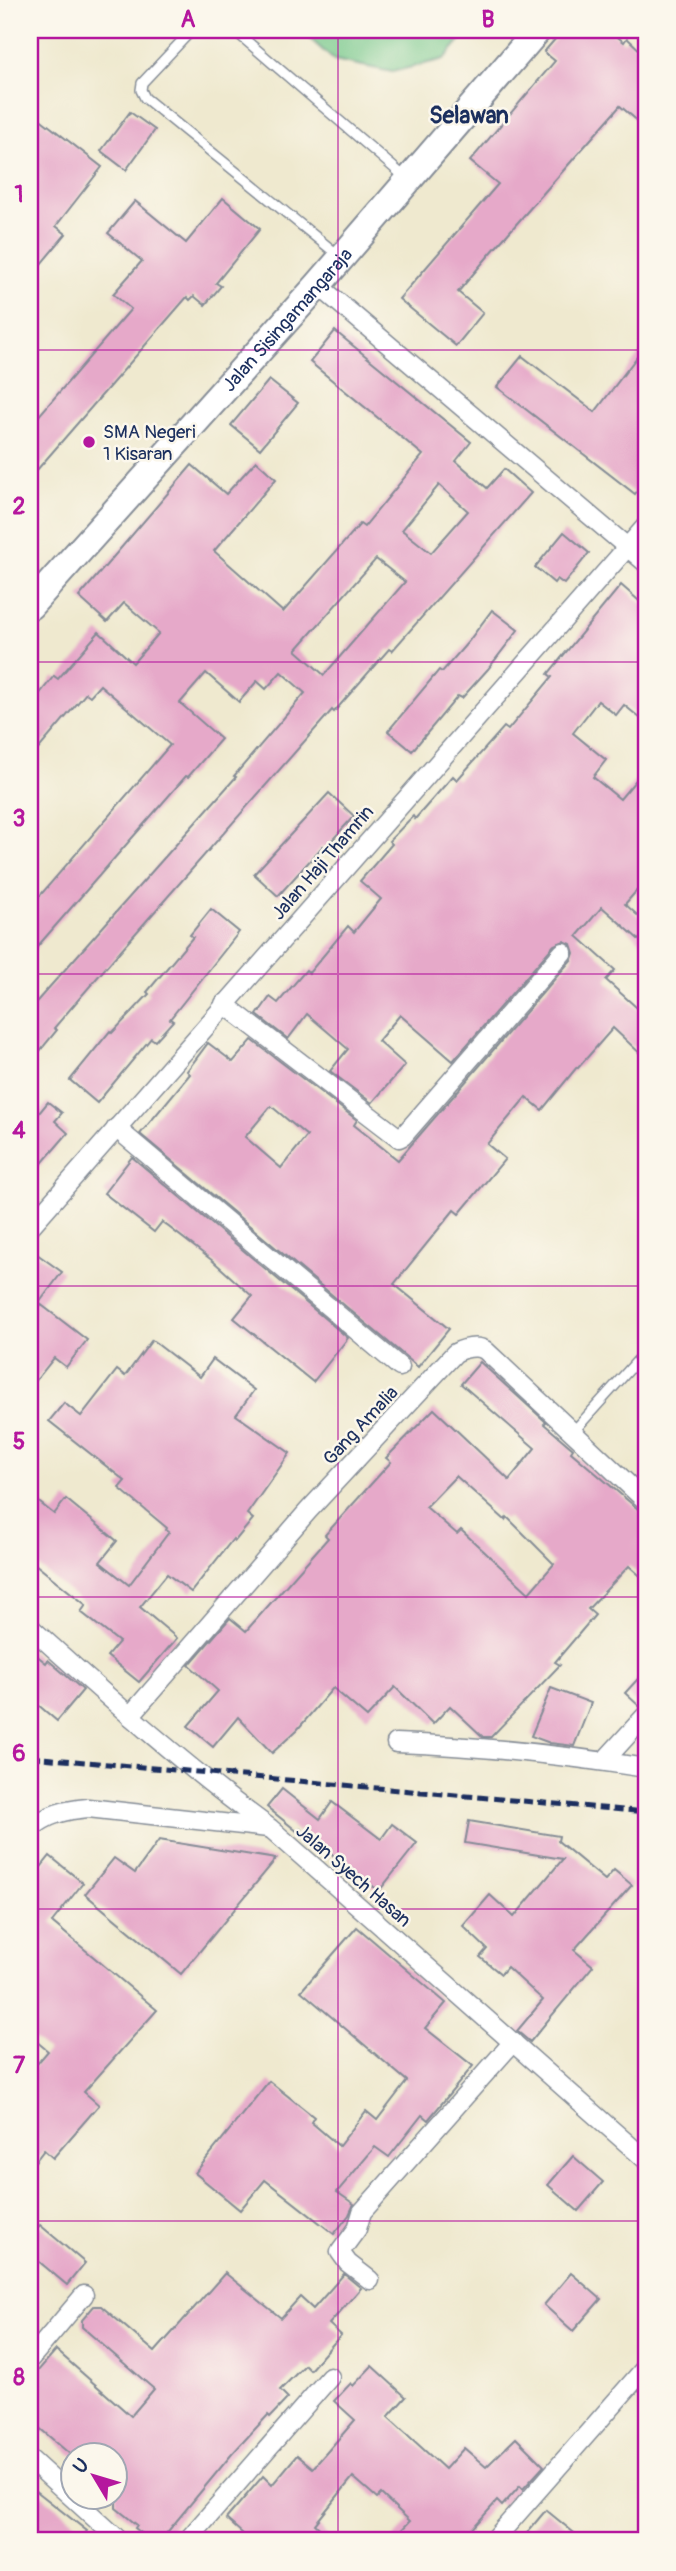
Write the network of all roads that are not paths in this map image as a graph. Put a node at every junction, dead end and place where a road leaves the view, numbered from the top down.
1 (192, 30) edge
2 (234, 30) edge
3 (538, 30) edge
4 (408, 180) junction
5 (341, 258) junction
6 (318, 285) junction
7 (646, 526) edge
8 (628, 548) junction
9 (646, 563) edge
10 (30, 606) edge
11 (563, 952) dead end
12 (224, 1004) junction
13 (116, 1128) junction
14 (30, 1227) edge
15 (646, 1351) edge
16 (400, 1367) dead end
17 (573, 1432) junction
18 (646, 1501) edge
19 (30, 1627) edge
20 (646, 1715) edge
21 (130, 1716) junction
22 (396, 1743) dead end
23 (604, 1761) junction
24 (646, 1768) edge
25 (270, 1828) junction
26 (30, 1829) edge
27 (513, 2042) junction
28 (646, 2160) edge
29 (370, 2280) dead end
30 (84, 2295) dead end
31 (30, 2359) edge
32 (646, 2367) edge
33 (330, 2377) dead end
34 (30, 2459) edge
35 (120, 2541) edge
36 (187, 2541) edge
37 (493, 2541) edge

1 - 5 lane
2 - 4 lane
3 - 4 street, Jalan Sisingamangaraja
4 - 5 street, Jalan Sisingamangaraja
5 - 6 street, Jalan Sisingamangaraja
6 - 8 street
6 - 10 street, Jalan Sisingamangaraja
7 - 8 street, Jalan Haji Thamrin
8 - 9 street
8 - 12 street, Jalan Haji Thamrin
11 - 12 street
12 - 13 street, Jalan Haji Thamrin
13 - 14 street, Jalan Haji Thamrin
13 - 16 street
15 - 17 lane
17 - 18 street, Gang Amalia
17 - 21 street, Gang Amalia
19 - 21 street, Jalan Syech Hasan
20 - 23 street
21 - 25 street, Jalan Syech Hasan
22 - 23 street
23 - 24 street
25 - 26 street
25 - 27 street, Jalan Syech Hasan
27 - 28 street, Jalan Syech Hasan
27 - 29 street
30 - 31 street
32 - 37 street
33 - 36 street
34 - 35 street

